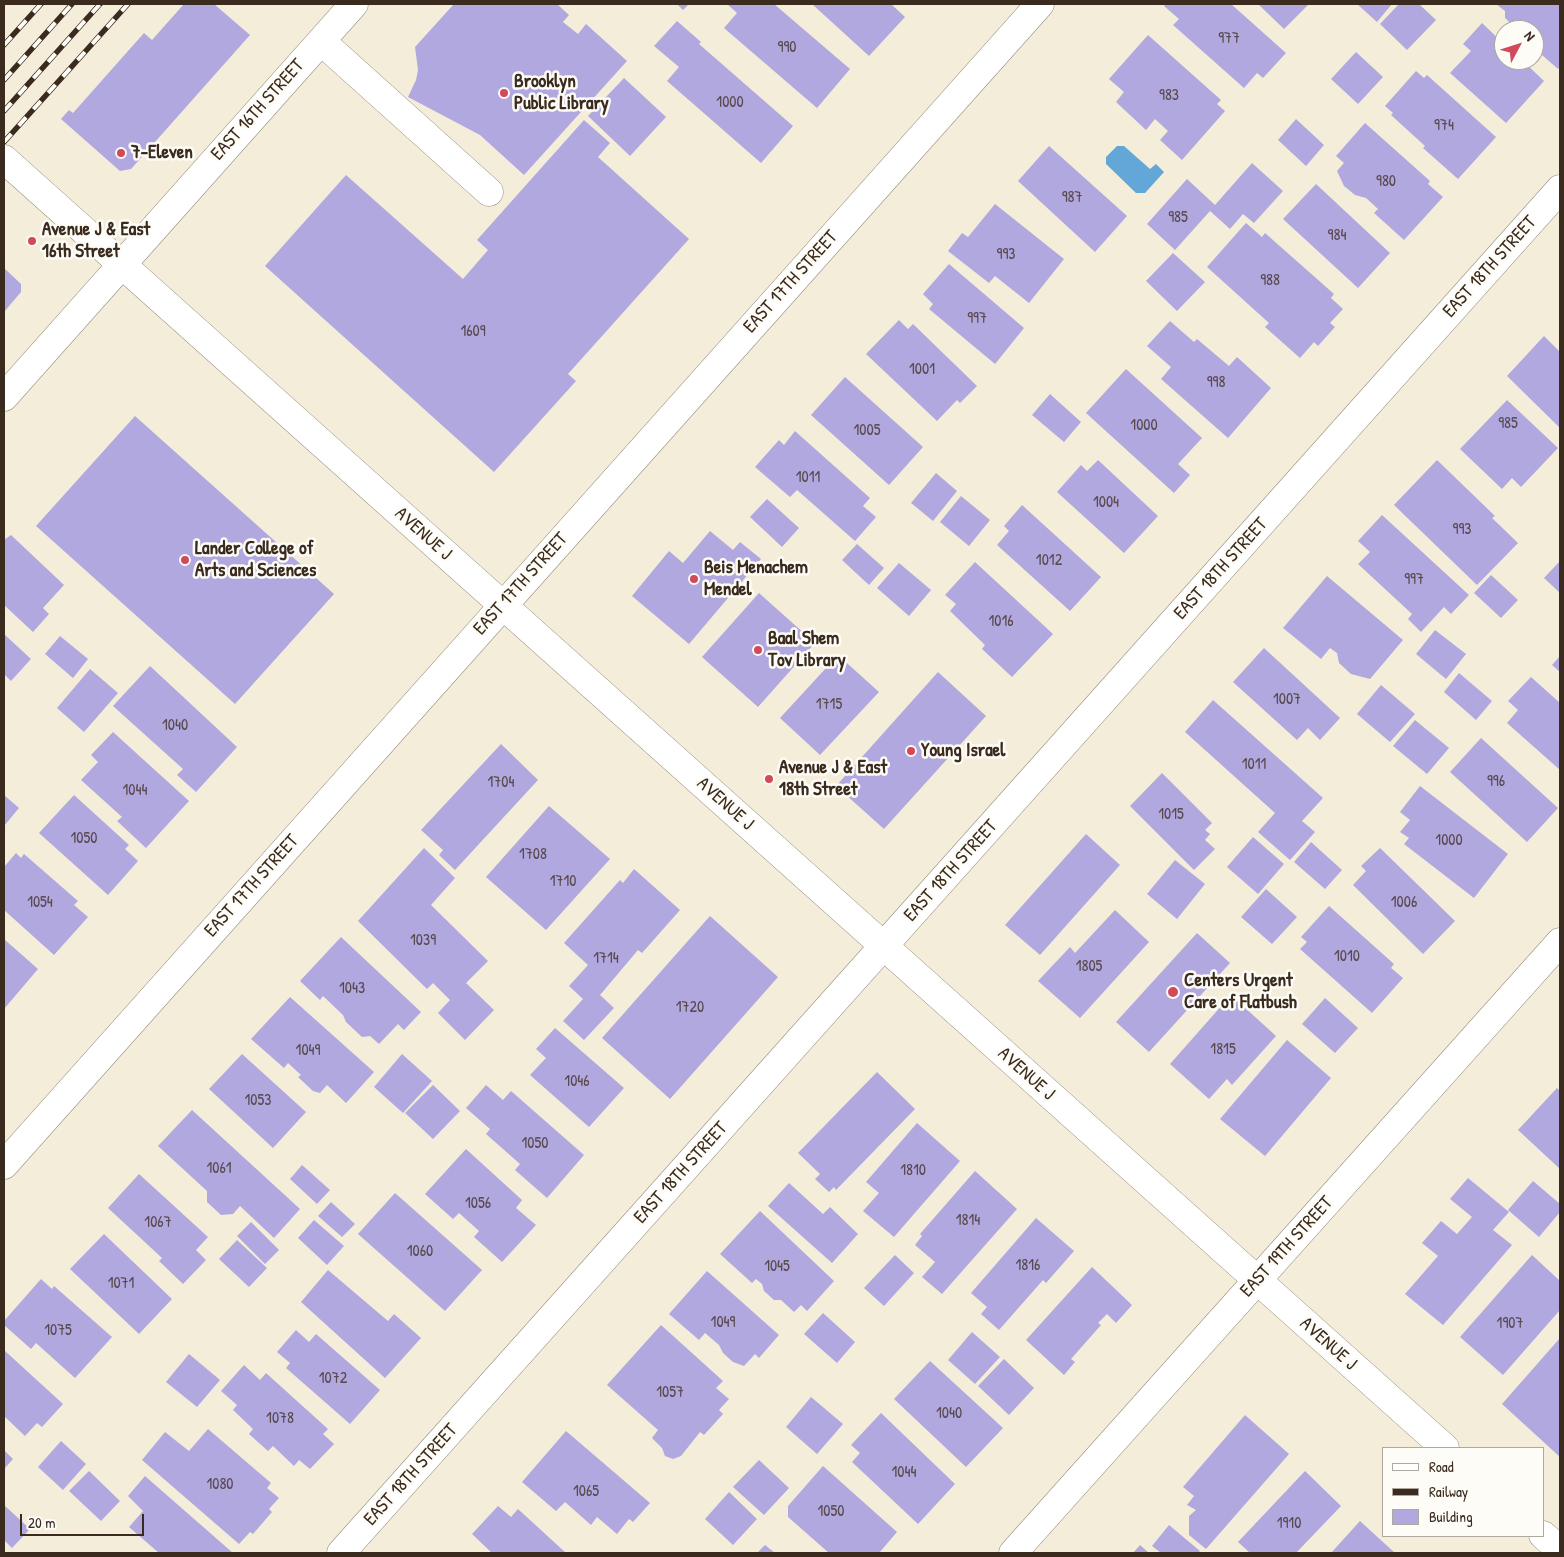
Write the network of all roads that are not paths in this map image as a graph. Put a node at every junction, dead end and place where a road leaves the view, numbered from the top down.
1 (354, 4) edge
2 (1040, 4) edge
3 (321, 41) junction
4 (4, 159) edge
5 (1560, 188) edge
6 (489, 192) dead end
7 (121, 264) junction
8 (4, 397) edge
9 (502, 606) junction
10 (1560, 942) edge
11 (884, 946) junction
12 (4, 1165) edge
13 (1257, 1280) junction
14 (1445, 1447) edge
15 (1544, 1536) edge
16 (1560, 1550) edge
17 (341, 1553) edge
18 (1013, 1553) edge

1 - 3 street, EAST 16TH STREET
2 - 9 street, EAST 17TH STREET
3 - 6 street
3 - 7 street, EAST 16TH STREET
4 - 7 street, AVENUE J
5 - 11 street, EAST 18TH STREET
7 - 8 street, EAST 16TH STREET
7 - 9 street, AVENUE J
9 - 11 street, AVENUE J
9 - 12 street, EAST 17TH STREET
10 - 13 street, EAST 19TH STREET
11 - 13 street, AVENUE J
11 - 17 street, EAST 18TH STREET
13 - 14 street, AVENUE J
13 - 18 street, EAST 19TH STREET
15 - 16 street

